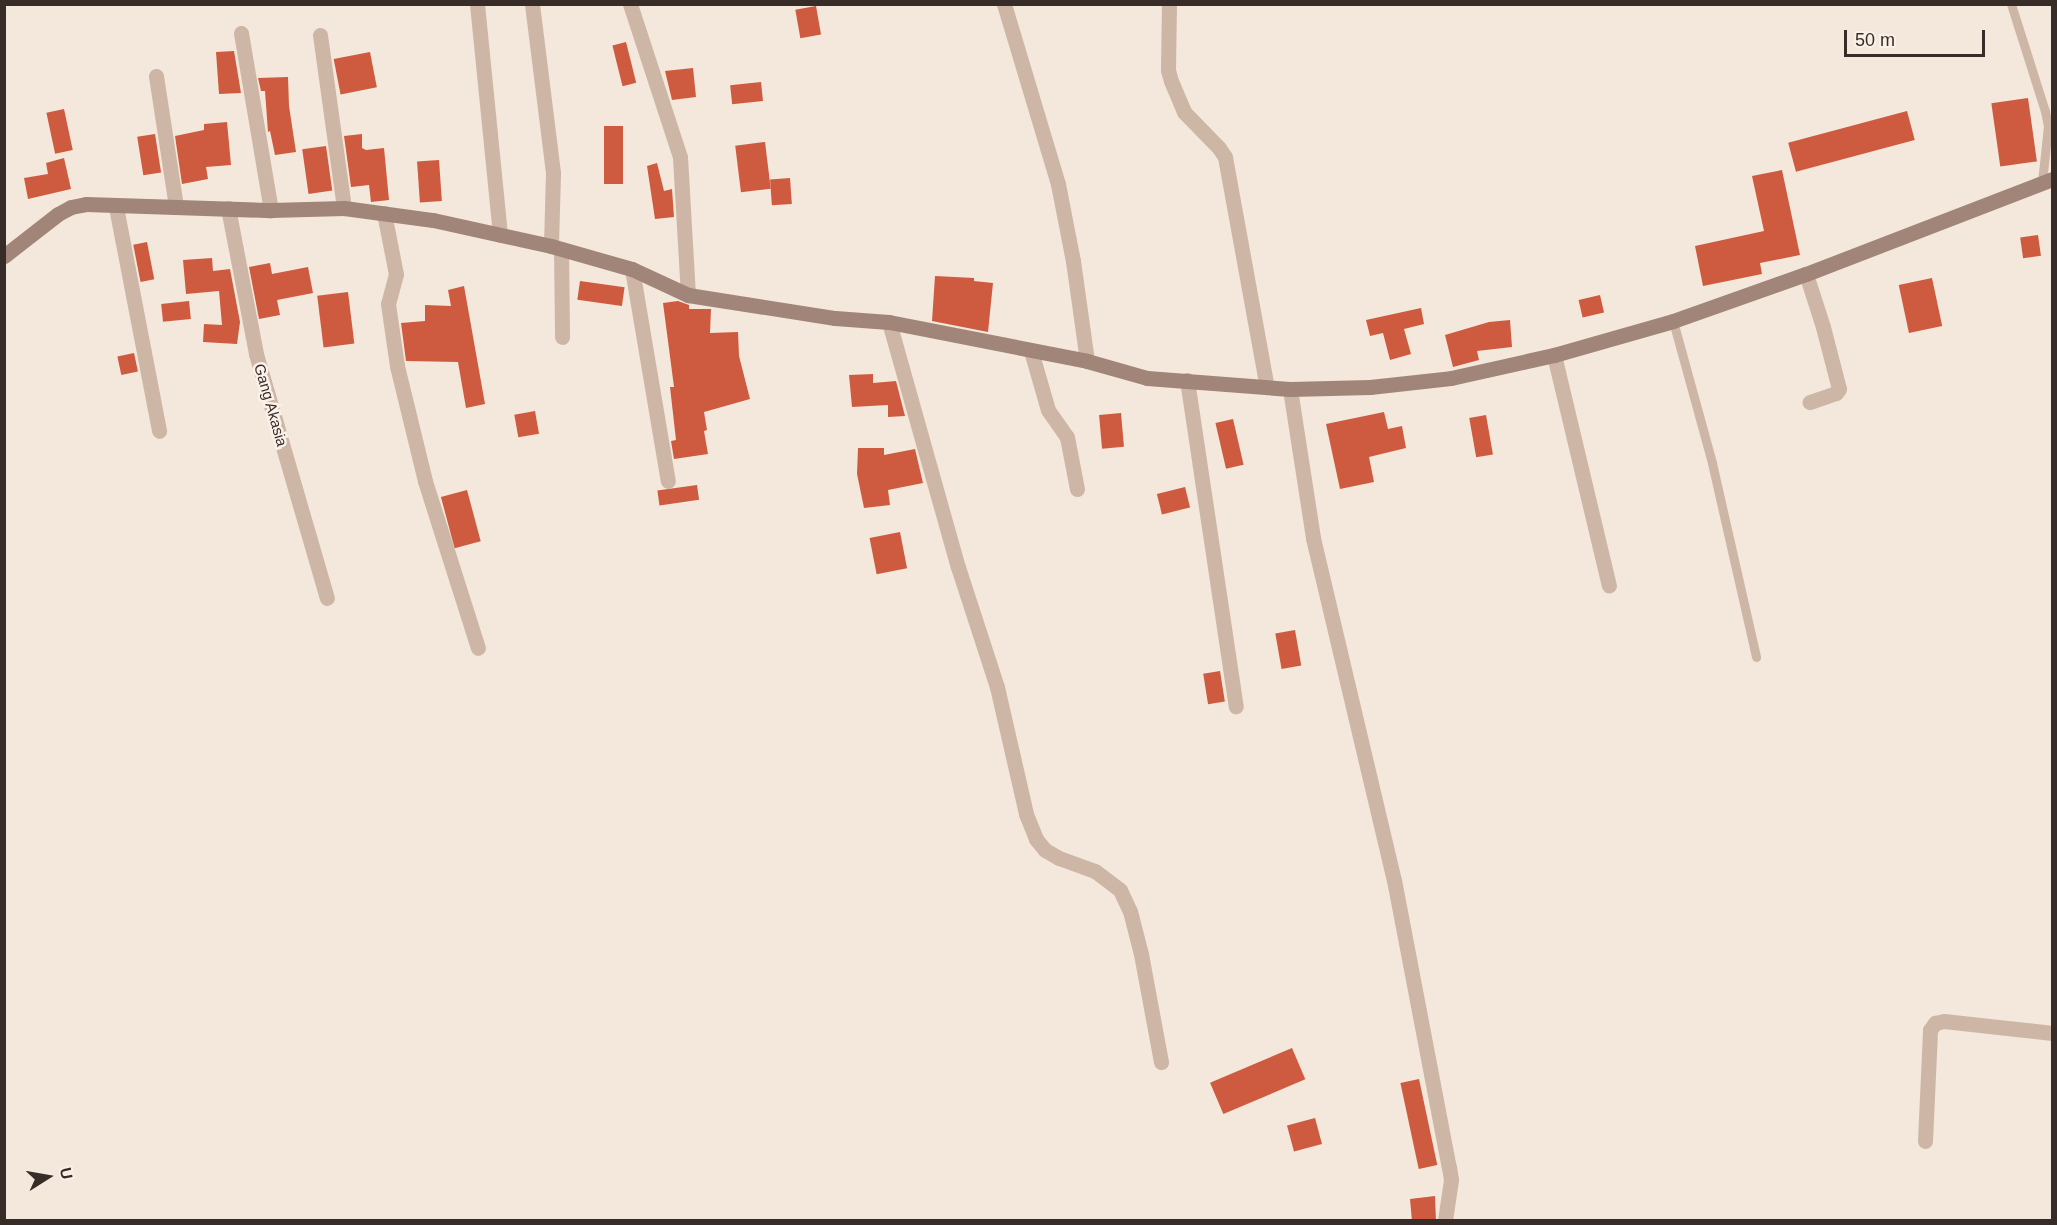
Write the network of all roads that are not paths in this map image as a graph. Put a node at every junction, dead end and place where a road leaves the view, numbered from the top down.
1 (477, 4) edge
2 (532, 4) edge
3 (630, 4) edge
4 (1004, 4) edge
5 (1169, 4) edge
6 (2011, 4) edge
7 (241, 33) dead end
8 (320, 35) dead end
9 (156, 76) dead end
10 (2047, 181) edge
11 (176, 206) junction
12 (116, 207) junction
13 (228, 208) junction
14 (344, 208) junction
15 (271, 210) junction
16 (384, 213) junction
17 (500, 235) junction
18 (556, 248) junction
19 (4, 256) edge
20 (632, 269) junction
21 (1806, 274) junction
22 (688, 295) junction
23 (1672, 321) junction
24 (889, 322) junction
25 (562, 337) dead end
26 (1031, 351) junction
27 (1554, 355) junction
28 (1087, 361) junction
29 (1187, 380) junction
30 (1267, 387) junction
31 (1290, 389) junction
32 (1810, 402) dead end
33 (159, 431) dead end
34 (668, 481) dead end
35 (1077, 489) dead end
36 (1609, 586) dead end
37 (327, 598) dead end
38 (478, 648) dead end
39 (1756, 657) dead end
40 (1236, 706) dead end
41 (2052, 1033) edge
42 (1161, 1062) dead end
43 (1924, 1141) dead end
44 (1445, 1221) edge

1 - 17 street
2 - 18 street
3 - 22 street
4 - 28 street
5 - 30 street
6 - 10 lane
7 - 15 street
8 - 14 street
9 - 11 street
10 - 21 main road
11 - 12 main road
11 - 13 main road
12 - 19 main road
12 - 33 street
13 - 15 main road
13 - 37 street, Gang Akasia
14 - 15 main road
14 - 16 main road
16 - 17 main road
16 - 38 street
17 - 18 main road
18 - 20 main road
18 - 25 street
20 - 22 main road
20 - 34 street
21 - 23 main road
21 - 32 street
22 - 24 main road
23 - 27 main road
23 - 39 lane
24 - 26 main road
24 - 42 street
26 - 28 main road
26 - 35 street
27 - 31 main road
27 - 36 street
28 - 29 main road
29 - 30 main road
29 - 40 street
30 - 31 main road
31 - 44 street
41 - 43 street

